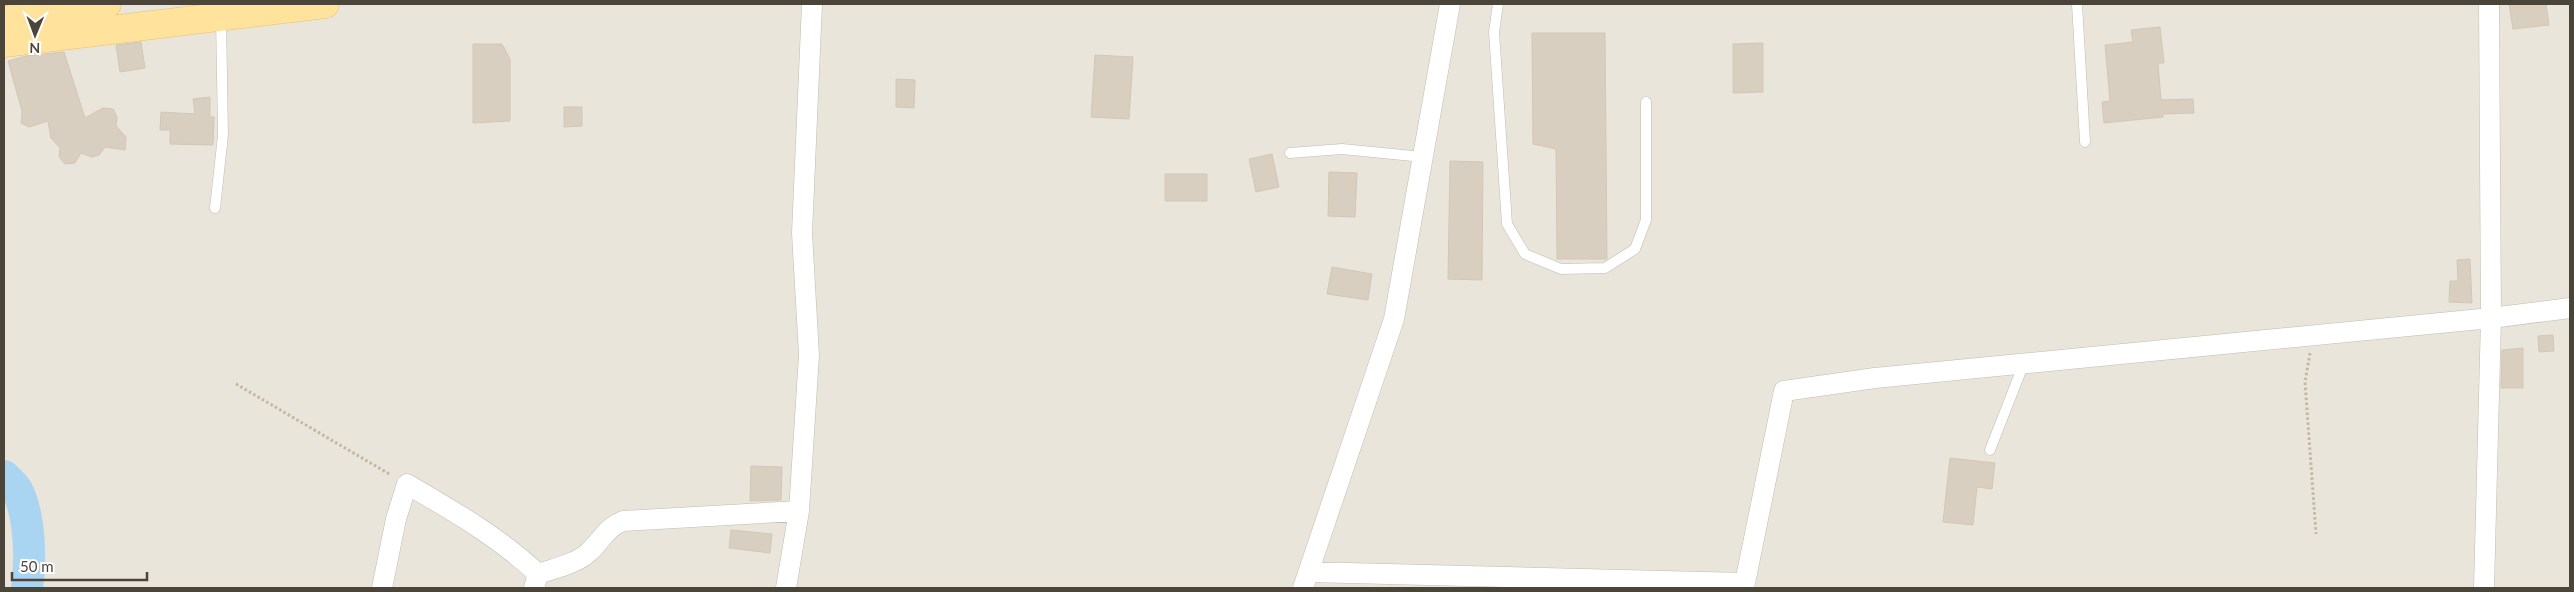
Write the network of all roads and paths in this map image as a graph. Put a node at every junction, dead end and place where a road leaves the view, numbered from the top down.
1 (107, 4) edge
2 (325, 4) edge
3 (812, 4) edge
4 (1450, 4) edge
5 (1498, 4) edge
6 (2077, 4) edge
7 (2489, 4) edge
8 (220, 10) edge
9 (4, 20) edge
10 (4, 43) edge
11 (1646, 102) dead end
12 (2085, 142) dead end
13 (1290, 153) dead end
14 (1423, 157) junction
15 (215, 208) dead end
16 (2570, 308) edge
17 (2491, 318) junction
18 (2313, 335) junction
19 (2024, 363) junction
20 (236, 384) dead end
21 (1990, 450) dead end
22 (407, 484) junction
23 (799, 511) junction
24 (2316, 534) dead end
25 (1306, 580) edge
26 (536, 581) edge
27 (382, 588) edge
28 (786, 588) edge
29 (2484, 588) edge

1 - 9 main road
2 - 8 main road
3 - 23 street
4 - 14 street
5 - 11 lane
6 - 12 lane
7 - 17 street
8 - 10 main road
8 - 15 lane
13 - 14 lane
14 - 25 street
16 - 17 street
17 - 18 street
17 - 29 street
18 - 19 street
18 - 24 path
19 - 21 lane
19 - 25 street
20 - 22 path
22 - 26 street
22 - 27 street
23 - 26 street
23 - 28 street

